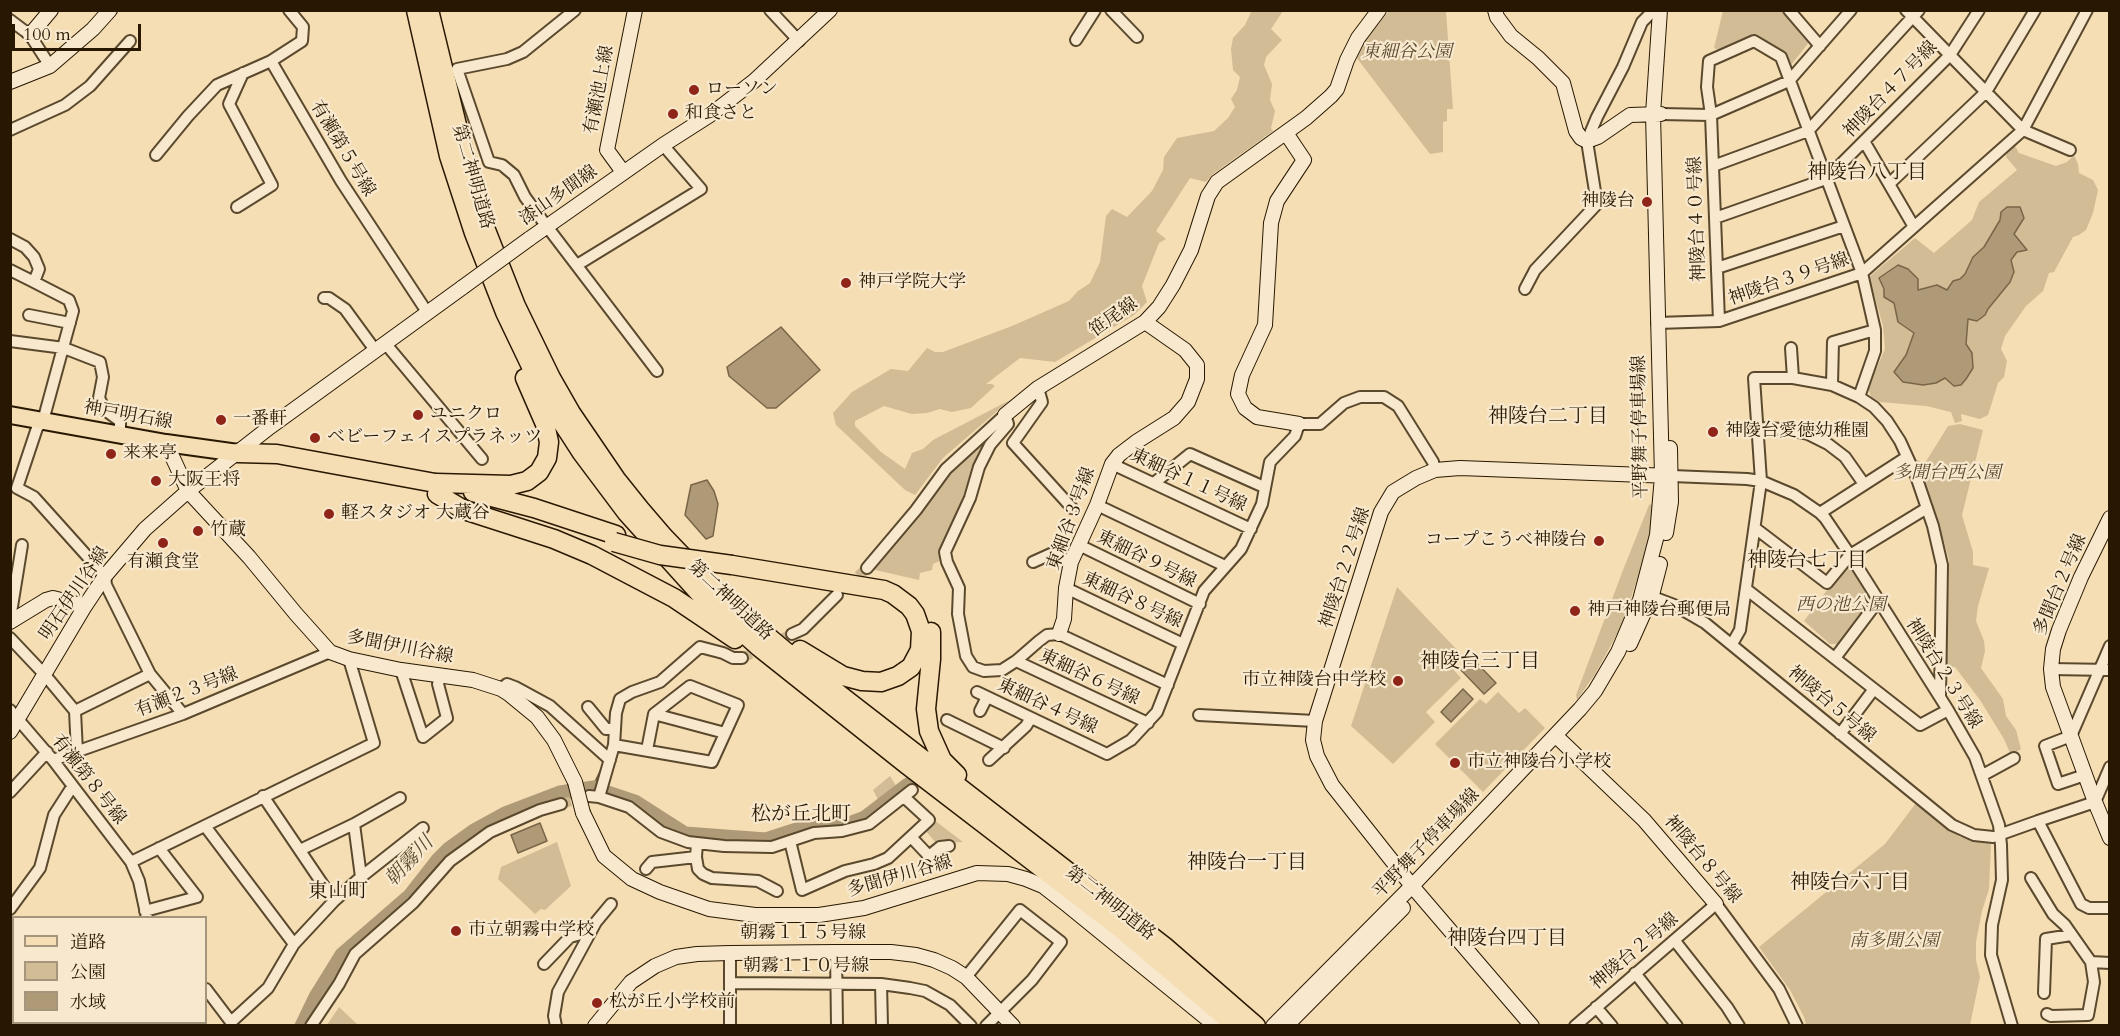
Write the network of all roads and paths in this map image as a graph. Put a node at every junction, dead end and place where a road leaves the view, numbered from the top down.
1 (51, 10) edge
2 (110, 10) edge
3 (289, 10) edge
4 (416, 10) edge
5 (429, 10) edge
6 (575, 10) edge
7 (635, 10) edge
8 (770, 10) edge
9 (1095, 10) edge
10 (1111, 10) edge
11 (1379, 10) edge
12 (1495, 10) edge
13 (1660, 10) edge
14 (1789, 10) edge
15 (1851, 10) edge
16 (1979, 10) edge
17 (2035, 10) edge
18 (2087, 10) edge
19 (1669, 11) edge
20 (824, 12) edge
21 (1913, 13) edge
22 (10, 20) edge
23 (30, 35) junction
24 (1137, 38) dead end
25 (1076, 40) dead end
26 (130, 41) dead end
27 (799, 41) junction
28 (1820, 46) junction
29 (1950, 55) junction
30 (271, 61) junction
31 (50, 66) junction
32 (243, 73) junction
33 (1789, 81) junction
34 (10, 82) edge
35 (1986, 92) junction
36 (1657, 114) junction
37 (1710, 115) junction
38 (10, 130) edge
39 (2023, 130) junction
40 (1808, 131) junction
41 (1286, 132) junction
42 (1587, 141) junction
43 (1864, 141) junction
44 (663, 145) junction
45 (2070, 150) dead end
46 (156, 155) dead end
47 (449, 156) junction
48 (1713, 166) junction
49 (623, 172) junction
50 (1826, 179) junction
51 (1889, 184) junction
52 (237, 207) dead end
53 (1715, 218) junction
54 (546, 226) junction
55 (1844, 226) junction
56 (1914, 227) junction
57 (10, 239) edge
58 (577, 265) junction
59 (1717, 268) junction
60 (10, 270) edge
61 (1862, 273) junction
62 (34, 282) junction
63 (1525, 290) dead end
64 (324, 298) dead end
65 (427, 312) junction
66 (29, 315) dead end
67 (1719, 321) junction
68 (1145, 322) junction
69 (1661, 322) junction
70 (70, 323) junction
71 (1875, 330) junction
72 (10, 341) edge
73 (380, 346) junction
74 (64, 348) junction
75 (1791, 348) dead end
76 (657, 370) dead end
77 (1793, 378) junction
78 (1832, 385) junction
79 (1038, 388) junction
80 (1859, 397) junction
81 (10, 415) edge
82 (1005, 415) junction
83 (42, 421) junction
84 (1299, 424) junction
85 (1758, 428) junction
86 (120, 434) junction
87 (166, 443) junction
88 (238, 453) junction
89 (1907, 457) junction
90 (482, 459) dead end
91 (1112, 464) junction
92 (1435, 470) junction
93 (1667, 476) junction
94 (1761, 481) junction
95 (1154, 483) junction
96 (1864, 484) junction
97 (1264, 487) junction
98 (14, 488) edge
99 (436, 488) junction
100 (188, 491) junction
101 (1097, 505) junction
102 (1072, 508) dead end
103 (1927, 508) junction
104 (1820, 513) junction
105 (2109, 518) edge
106 (1755, 528) junction
107 (1251, 529) junction
108 (2106, 536) edge
109 (22, 545) dead end
110 (1079, 545) junction
111 (1850, 555) junction
112 (732, 561) junction
113 (1033, 562) dead end
114 (1071, 562) junction
115 (1225, 566) junction
116 (694, 568) junction
117 (867, 568) tunnel mouth
118 (105, 576) junction
119 (1066, 588) junction
120 (1746, 589) junction
121 (1647, 594) junction
122 (837, 595) tunnel mouth
123 (1878, 601) junction
124 (1200, 604) junction
125 (85, 606) junction
126 (10, 621) edge
127 (792, 634) tunnel mouth
128 (1059, 634) junction
129 (10, 638) edge
130 (1183, 644) junction
131 (1732, 644) junction
132 (2109, 646) edge
133 (330, 652) junction
134 (742, 658) tunnel mouth
135 (1835, 658) junction
136 (349, 659) junction
137 (1016, 662) junction
138 (2051, 669) junction
139 (401, 670) junction
140 (2104, 670) edge
141 (150, 674) junction
142 (45, 675) junction
143 (441, 675) junction
144 (1168, 686) junction
145 (501, 689) junction
146 (1874, 689) junction
147 (1940, 698) junction
148 (588, 707) dead end
149 (1948, 710) junction
150 (75, 711) junction
151 (980, 711) dead end
152 (14, 714) edge
153 (183, 714) junction
154 (654, 714) junction
155 (1199, 715) dead end
156 (1030, 718) junction
157 (947, 720) dead end
158 (1315, 722) junction
159 (1148, 723) junction
160 (615, 729) junction
161 (10, 732) edge
162 (725, 733) junction
163 (1840, 734) junction
164 (2071, 736) junction
165 (1559, 739) junction
166 (614, 745) junction
167 (1004, 748) junction
168 (647, 750) junction
169 (77, 752) junction
170 (50, 756) junction
171 (2014, 758) dead end
172 (610, 760) junction
173 (989, 760) dead end
174 (906, 764) junction
175 (2109, 767) edge
176 (1983, 775) junction
177 (2085, 775) junction
178 (72, 788) junction
179 (10, 792) edge
180 (263, 796) junction
181 (400, 798) dead end
182 (2094, 802) junction
183 (561, 804) tunnel mouth
184 (986, 807) junction
185 (2038, 821) junction
186 (354, 824) junction
187 (205, 826) junction
188 (423, 828) dead end
189 (2000, 836) junction
190 (911, 837) junction
191 (2109, 838) edge
192 (790, 841) junction
193 (697, 843) junction
194 (949, 846) dead end
195 (159, 849) junction
196 (300, 850) junction
197 (696, 857) junction
198 (131, 862) junction
199 (646, 868) dead end
200 (360, 877) junction
201 (2031, 878) dead end
202 (1415, 889) junction
203 (777, 891) dead end
204 (334, 901) junction
205 (611, 904) dead end
206 (1716, 904) junction
207 (2109, 908) edge
208 (10, 909) edge
209 (146, 914) edge
210 (589, 934) junction
211 (2071, 935) junction
212 (1675, 941) junction
213 (294, 944) junction
214 (836, 952) junction
215 (730, 953) junction
216 (2091, 962) junction
217 (2109, 963) edge
218 (544, 964) dead end
219 (1635, 973) junction
220 (966, 977) junction
221 (730, 983) junction
222 (837, 984) junction
223 (881, 984) junction
224 (207, 990) edge
225 (2044, 993) dead end
226 (1596, 1007) junction
227 (1001, 1012) junction
228 (2047, 1014) dead end
229 (311, 1026) edge
230 (556, 1026) edge
231 (595, 1026) edge
232 (730, 1026) edge
233 (837, 1026) edge
234 (882, 1026) edge
235 (971, 1026) edge
236 (986, 1026) edge
237 (1013, 1026) edge
238 (1216, 1026) edge
239 (1236, 1026) edge
240 (1256, 1026) edge
241 (1273, 1026) edge
242 (1287, 1026) edge
243 (1532, 1026) edge
244 (1575, 1026) edge
245 (1612, 1026) edge
246 (1677, 1026) edge
247 (1739, 1026) edge
248 (1797, 1026) edge
249 (2012, 1026) edge

1 - 23 street
2 - 31 street
3 - 30 street
4 - 47 highway, 第二神明道路
5 - 116 highway, 第二神明道路
6 - 54 street
7 - 49 street, 有瀬池上線
8 - 27 street
9 - 25 street
10 - 24 street
11 - 41 street, 笹尾線
12 - 42 street
13 - 19 street
13 - 36 street, 平野舞子停車場線
13 - 42 street
14 - 28 street
15 - 28 street
16 - 29 street, 神陵台４７号線
17 - 35 street
18 - 39 street, 神陵台３９号線
19 - 36 street, 平野舞子停車場線
20 - 27 street, 漆山多聞線
21 - 29 street
21 - 40 street
22 - 23 street
23 - 31 street
26 - 38 street
27 - 44 street, 漆山多聞線
28 - 33 street
29 - 35 street
29 - 43 street, 神陵台４７号線
30 - 32 street
30 - 65 street, 有瀬第５号線
31 - 34 street
32 - 46 street
32 - 52 street
33 - 37 street
33 - 37 street, 神陵台４０号線
33 - 40 street
35 - 39 street
35 - 51 street
36 - 37 street
36 - 42 street
36 - 69 street, 平野舞子停車場線
37 - 48 street, 神陵台４０号線
39 - 45 street
39 - 56 street, 神陵台３９号線
40 - 48 street
40 - 50 street
41 - 68 street, 笹尾線
41 - 84 street
42 - 63 street
43 - 50 street, 神陵台４７号線
43 - 51 street
44 - 49 street, 漆山多聞線
44 - 58 street
47 - 99 highway
47 - 174 highway, 第二神明道路
48 - 53 street, 神陵台４０号線
49 - 54 street, 漆山多聞線
50 - 53 street, 神陵台４７号線
50 - 55 street
51 - 56 street
53 - 59 street, 神陵台４０号線
54 - 58 street
54 - 65 street, 漆山多聞線, bridge
55 - 59 street
55 - 61 street
56 - 61 street, 神陵台３９号線
57 - 62 street
58 - 76 street
59 - 67 street, 神陵台４０号線
60 - 62 street
61 - 67 street, 神陵台３９号線
61 - 71 street
62 - 70 street
64 - 73 street
65 - 73 street, 漆山多聞線
66 - 70 street
67 - 69 street, 神陵台３９号線
68 - 79 street, 笹尾線
68 - 91 street, 東細谷３号線
69 - 93 street, 平野舞子停車場線
70 - 74 street
71 - 78 street
71 - 80 street
72 - 74 street
73 - 88 street, 漆山多聞線
73 - 90 street
74 - 83 street
74 - 86 street
75 - 77 street
77 - 78 street
77 - 85 street
78 - 80 street
79 - 82 street, 笹尾線
79 - 102 street
80 - 89 street
81 - 83 main road, 神戸明石線
82 - 117 street, 笹尾線
82 - 137 street
83 - 86 main road, 神戸明石線
83 - 98 street
84 - 92 street
84 - 97 street, 東細谷４号線
85 - 94 street
85 - 96 street
86 - 87 main road, 神戸明石線
87 - 88 main road, 神戸明石線
87 - 100 street, 多聞伊川谷線
88 - 99 highway
88 - 100 street, 漆山多聞線
89 - 96 street
89 - 103 street
91 - 95 street, 東細谷１１号線
91 - 101 street, 東細谷３号線
92 - 93 street, 神陵台２２号線
92 - 158 street, 神陵台２２号線
93 - 94 street, 神陵台２３号線
93 - 121 street, 平野舞子停車場線
94 - 104 street, 神陵台２３号線
94 - 106 street
95 - 97 street
95 - 107 street, 東細谷１１号線
96 - 104 street
97 - 107 street, 東細谷４号線
98 - 118 street
99 - 112 highway
99 - 174 highway
100 - 118 street, 明石伊川谷線
100 - 133 street, 多聞伊川谷線
101 - 110 street, 東細谷３号線
101 - 115 street
103 - 111 street
103 - 147 street
104 - 111 street, 神陵台２３号線
105 - 108 street, 多聞台２号線
106 - 111 street
106 - 120 street
107 - 115 street, 東細谷４号線
108 - 138 street, 多聞台２号線
109 - 126 street
110 - 114 street, 東細谷３号線
110 - 124 street, 東細谷９号線
111 - 123 street, 神陵台２３号線
112 - 116 highway
112 - 184 highway
113 - 114 street
114 - 119 street, 東細谷３号線
115 - 124 street, 東細谷４号線
116 - 184 highway, 第二神明道路
118 - 125 street, 明石伊川谷線
118 - 141 street
119 - 128 street, 東細谷３号線
119 - 130 street, 東細谷８号線
120 - 131 street
120 - 135 street
121 - 131 street, 神陵台５号線
121 - 165 street, 平野舞子停車場線
122 - 127 street
123 - 135 street
123 - 147 street, 神陵台２３号線
124 - 130 street, 東細谷４号線
125 - 126 street
125 - 142 street, 明石伊川谷線
128 - 137 street
128 - 144 street
129 - 142 street
130 - 144 street, 東細谷４号線
131 - 163 street, 神陵台５号線
132 - 140 street
133 - 136 street, 多聞伊川谷線
133 - 153 street, 有瀬２３号線
134 - 160 street
135 - 146 street
136 - 139 street, 多聞伊川谷線
136 - 180 street
137 - 159 street, 東細谷６号線
138 - 140 street
138 - 164 street, 多聞台２号線
139 - 143 street, 多聞伊川谷線
139 - 143 street
140 - 164 street
141 - 150 street
141 - 153 street
142 - 150 street
142 - 152 street, 明石伊川谷線
143 - 145 street, 多聞伊川谷線
144 - 159 street, 東細谷４号線
145 - 172 street
145 - 238 street, 多聞伊川谷線, bridge
146 - 149 street
146 - 163 street
147 - 149 street, 神陵台２３号線
148 - 160 street
149 - 176 street, 神陵台２３号線
150 - 169 street
151 - 156 street, 東細谷４号線
152 - 161 street, 明石伊川谷線
152 - 170 street, 有瀬第８号線
153 - 169 street, 有瀬２３号線
154 - 162 street
154 - 162 street
154 - 168 street
155 - 158 street
156 - 159 street, 東細谷４号線
156 - 167 street
157 - 167 street
158 - 202 street
160 - 166 street
162 - 168 street
163 - 189 street, 神陵台５号線
164 - 177 street, 多聞台２号線
164 - 177 street
165 - 202 street, 平野舞子停車場線
165 - 206 street, 神陵台８号線
166 - 168 street
166 - 172 street
167 - 173 street
169 - 170 street, 有瀬２３号線
170 - 178 street, 有瀬第８号線
170 - 179 street
171 - 176 street
172 - 193 street
174 - 239 highway, 第二神明道路
175 - 182 street
176 - 189 street, 神陵台２３号線
177 - 182 street, 多聞台２号線
178 - 198 street, 有瀬第８号線
178 - 208 street
180 - 187 street
180 - 196 street
181 - 186 street
182 - 185 street
182 - 191 street, 多聞台２号線
183 - 229 street
184 - 240 highway, 第二神明道路
185 - 189 street
185 - 207 street
186 - 196 street
186 - 200 street
187 - 195 street
187 - 213 street
188 - 200 street
189 - 249 street, 神陵台２３号線
190 - 192 street
190 - 192 street
190 - 194 street
192 - 193 street
193 - 197 street
195 - 198 street
195 - 209 street
196 - 204 street
197 - 199 street
197 - 203 street
198 - 209 street, 有瀬第８号線
200 - 204 street
201 - 211 street
202 - 241 street, 平野舞子停車場線
202 - 242 street, 平野舞子停車場線
202 - 243 street
204 - 213 street
205 - 210 street
206 - 212 street, 神陵台２号線
206 - 248 street, 神陵台８号線
210 - 218 street
210 - 230 street
211 - 216 street
211 - 225 street
212 - 219 street, 神陵台２号線
212 - 247 street
213 - 224 street
214 - 215 street, 朝霧１１５号線
214 - 220 street, 朝霧１１５号線
214 - 222 street
215 - 221 street
215 - 231 street, 朝霧１１５号線
216 - 217 street
216 - 228 street
219 - 226 street, 神陵台２号線
219 - 246 street
220 - 227 street, 朝霧１１５号線
220 - 227 street
221 - 222 street, 朝霧１１０号線
221 - 232 street
222 - 223 street, 朝霧１１０号線
222 - 233 street
223 - 234 street, 朝霧１１０号線
223 - 235 street, 朝霧１１０号線
226 - 244 street, 神陵台２号線
226 - 245 street
227 - 236 street
227 - 237 street, 朝霧１１５号線

